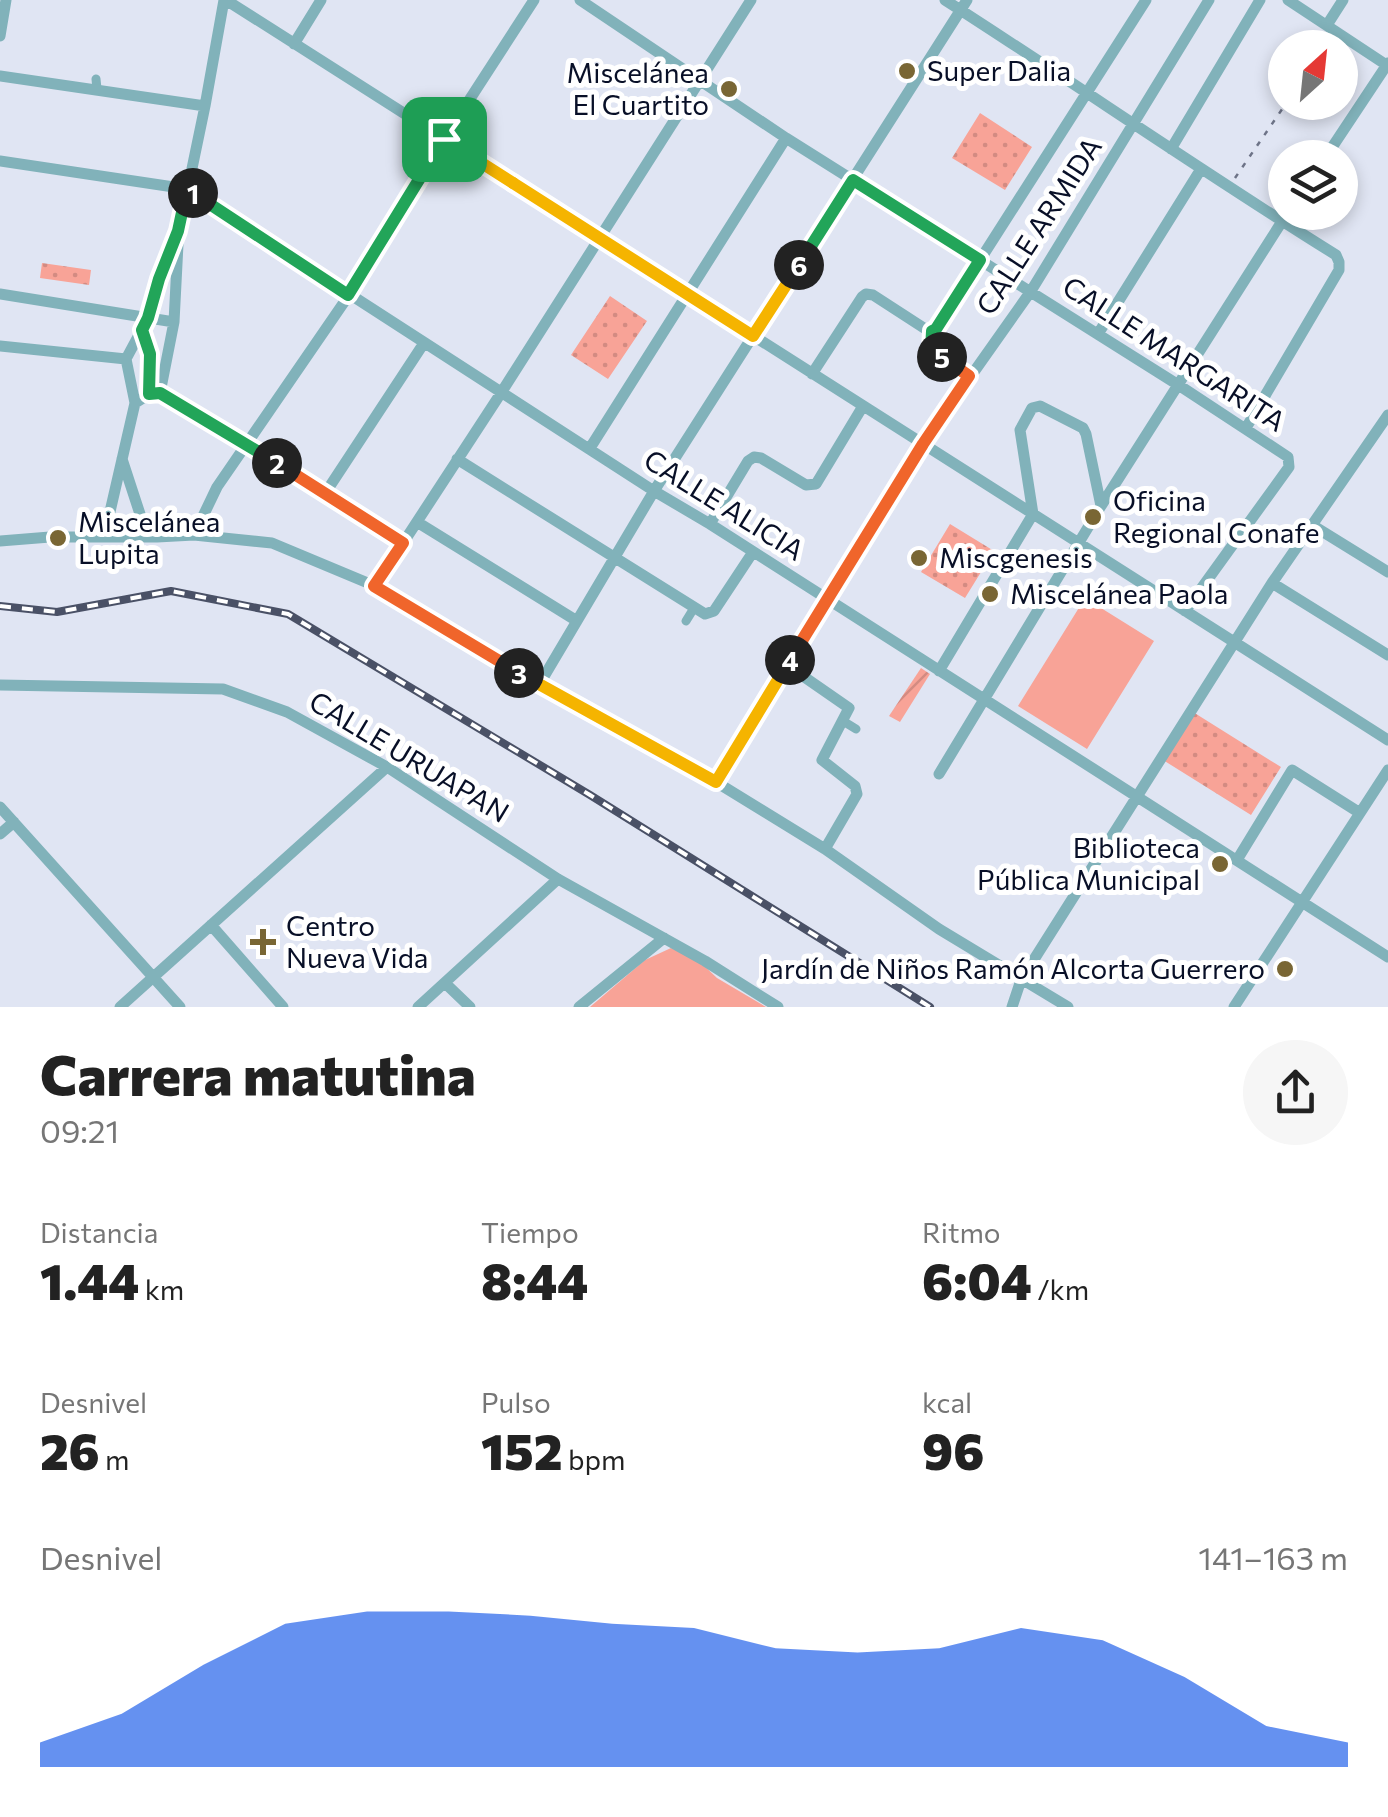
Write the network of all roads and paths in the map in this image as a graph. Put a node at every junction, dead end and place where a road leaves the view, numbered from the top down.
1 (6, 0) edge
2 (225, 0) edge
3 (320, 0) edge
4 (534, 0) edge
5 (580, 0) edge
6 (751, 0) edge
7 (945, 0) edge
8 (1146, 0) edge
9 (1209, 0) edge
10 (1260, 0) edge
11 (1288, 0) edge
12 (1343, 0) edge
13 (964, 5) edge
14 (1327, 26) junction
15 (0, 36) edge
16 (294, 44) junction
17 (1388, 64) edge
18 (0, 76) edge
19 (699, 78) junction
20 (1087, 92) junction
21 (205, 106) junction
22 (1275, 120) edge
23 (1134, 124) junction
24 (786, 138) junction
25 (444, 139) junction
26 (1337, 140) edge
27 (1171, 149) junction
28 (0, 162) edge
29 (1201, 170) junction
30 (853, 180) junction
31 (1228, 188) junction
32 (187, 189) junction
33 (1268, 208) edge
34 (1277, 230) edge
35 (1302, 230) edge
36 (178, 231) junction
37 (598, 237) junction
38 (980, 260) junction
39 (1031, 292) junction
40 (0, 294) edge
41 (688, 294) junction
42 (348, 295) junction
43 (174, 322) junction
44 (145, 324) junction
45 (932, 331) junction
46 (1098, 334) junction
47 (753, 336) junction
48 (424, 343) junction
49 (0, 346) edge
50 (126, 359) junction
51 (812, 374) junction
52 (969, 376) junction
53 (1180, 386) junction
54 (501, 393) junction
55 (154, 394) junction
56 (135, 403) junction
57 (864, 406) junction
58 (1388, 415) edge
59 (1246, 428) junction
60 (923, 444) junction
61 (247, 445) junction
62 (590, 448) junction
63 (122, 456) junction
64 (457, 459) junction
65 (654, 491) junction
66 (326, 492) junction
67 (1101, 506) junction
68 (1033, 514) junction
69 (417, 522) junction
70 (710, 524) junction
71 (1312, 525) junction
72 (194, 535) junction
73 (101, 536) junction
74 (136, 536) junction
75 (0, 541) edge
76 (403, 543) junction
77 (1080, 544) junction
78 (752, 552) junction
79 (615, 557) junction
80 (1388, 572) edge
81 (1272, 583) junction
82 (374, 586) junction
83 (827, 599) junction
84 (694, 608) junction
85 (1185, 611) junction
86 (686, 621) dead end
87 (576, 622) junction
88 (1234, 642) junction
89 (1388, 656) edge
90 (787, 665) junction
91 (939, 671) junction
92 (538, 684) junction
93 (0, 685) edge
94 (984, 699) junction
95 (843, 720) junction
96 (856, 729) dead end
97 (1388, 740) edge
98 (387, 767) junction
99 (1388, 770) edge
100 (939, 774) dead end
101 (716, 782) junction
102 (1136, 798) junction
103 (0, 806) edge
104 (1360, 813) junction
105 (14, 822) junction
106 (0, 834) edge
107 (824, 849) junction
108 (1237, 860) junction
109 (558, 879) junction
110 (1301, 902) junction
111 (211, 925) junction
112 (664, 938) junction
113 (1388, 957) edge
114 (153, 977) junction
115 (1021, 980) junction
116 (445, 982) junction
117 (120, 1007) edge
118 (180, 1007) edge
119 (284, 1007) edge
120 (418, 1007) edge
121 (470, 1007) edge
122 (579, 1007) edge
123 (778, 1007) edge
124 (1012, 1007) edge
125 (1068, 1007) edge
126 (1234, 1007) edge

1 - 15 street
2 - 16 street
2 - 21 street
3 - 16 street
4 - 25 street
5 - 19 street, CALLE MARGARITA
6 - 19 street
7 - 13 street
8 - 20 street
9 - 23 street, CALLE ARMIDA
10 - 27 street
11 - 14 street
12 - 14 street
13 - 20 street
13 - 30 street
14 - 17 street
16 - 25 street
17 - 26 street
18 - 21 street
19 - 24 street, CALLE MARGARITA
19 - 37 street
20 - 23 street
20 - 38 street
21 - 32 street
22 - 31 path
23 - 27 street
23 - 39 street, CALLE ARMIDA
24 - 30 street, CALLE MARGARITA
24 - 41 street
25 - 37 street
25 - 42 street
27 - 29 street
28 - 32 street
29 - 31 street
29 - 46 street
30 - 38 street, CALLE MARGARITA
30 - 47 street
31 - 33 street
32 - 36 street
32 - 42 street, CALLE ALICIA
34 - 53 street
35 - 59 street
36 - 43 street
36 - 44 street
37 - 41 street
37 - 54 street
38 - 39 street, CALLE MARGARITA
38 - 45 street
39 - 46 street, CALLE MARGARITA
39 - 52 street, CALLE ARMIDA
40 - 44 street
41 - 47 street
41 - 62 street
42 - 48 street, CALLE ALICIA
42 - 61 street
43 - 44 street
43 - 55 street
44 - 50 street
44 - 55 street
45 - 51 street
45 - 52 path
46 - 53 street, CALLE MARGARITA
47 - 51 street
47 - 65 street
48 - 54 street, CALLE ALICIA
48 - 66 street
49 - 50 street
50 - 56 street
51 - 57 street
52 - 60 street, CALLE ARMIDA
53 - 59 street, CALLE MARGARITA
53 - 67 street
54 - 62 street, CALLE ALICIA
54 - 64 street
55 - 56 street
55 - 61 street
56 - 63 street
57 - 60 street
57 - 70 street
58 - 71 street
59 - 85 street, CALLE MARGARITA
60 - 68 street
60 - 83 street, CALLE ARMIDA
61 - 66 street
61 - 72 street
62 - 65 street, CALLE ALICIA
63 - 73 street
63 - 74 street
64 - 69 street
64 - 79 street
65 - 70 street, CALLE ALICIA
65 - 79 street
66 - 76 street
67 - 68 street
67 - 77 street
68 - 77 street
68 - 91 street
69 - 76 street
69 - 87 street
70 - 78 street, CALLE ALICIA
71 - 80 street
71 - 81 street
72 - 74 street
72 - 82 street
73 - 74 street
73 - 75 street
76 - 82 street
77 - 85 street
77 - 94 street
78 - 83 street, CALLE ALICIA
78 - 84 street
79 - 84 street
79 - 87 street
81 - 88 street
81 - 89 street
82 - 92 street
83 - 90 street, CALLE ARMIDA
83 - 91 street, CALLE ALICIA
84 - 86 street
85 - 88 street
87 - 92 street
88 - 97 street
88 - 102 street
90 - 95 street
90 - 101 street, CALLE ARMIDA
91 - 94 street, CALLE ALICIA
92 - 101 street
93 - 98 street, CALLE URUAPAN
94 - 100 street
94 - 102 street, CALLE ALICIA
95 - 96 street
95 - 107 street
98 - 109 street, CALLE URUAPAN
98 - 111 street
99 - 104 street
101 - 107 street
102 - 108 street, CALLE ALICIA
102 - 115 street
103 - 105 street
104 - 108 street
104 - 110 street
105 - 106 street
105 - 114 street
107 - 115 street
108 - 110 street, CALLE ALICIA
109 - 112 street, CALLE URUAPAN
109 - 116 street
110 - 113 street, CALLE ALICIA
110 - 126 street
111 - 114 street
111 - 119 street
112 - 122 street
112 - 123 street, CALLE URUAPAN
114 - 117 street
114 - 118 street
115 - 124 street
115 - 125 street
116 - 120 street
116 - 121 street

